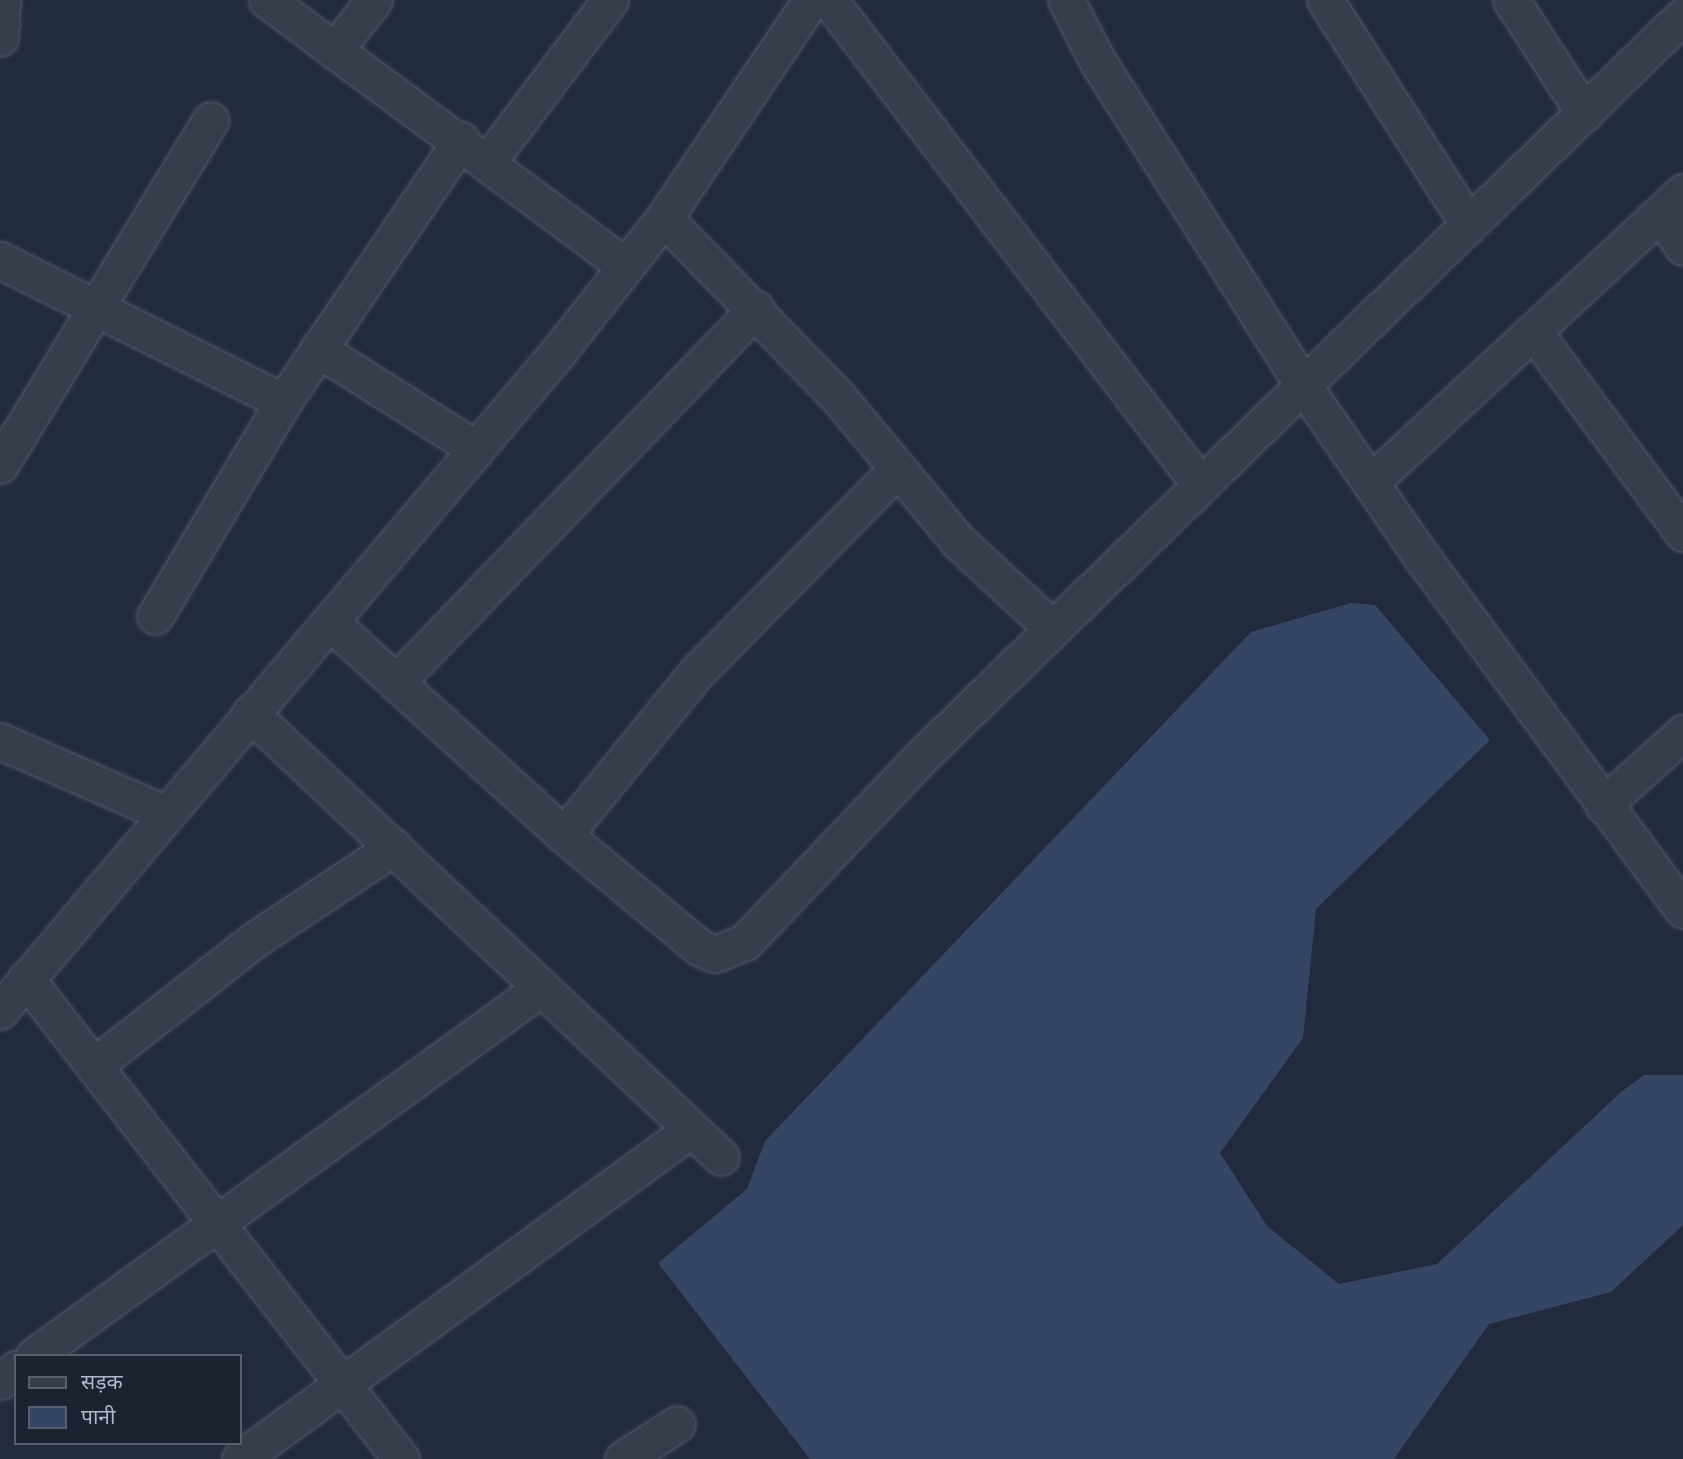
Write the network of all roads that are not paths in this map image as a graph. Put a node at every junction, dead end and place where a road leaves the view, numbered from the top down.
1 (2, 0) edge
2 (267, 0) edge
3 (374, 0) edge
4 (610, 0) edge
5 (811, 0) edge
6 (829, 0) edge
7 (1066, 0) edge
8 (1325, 0) edge
9 (1511, 0) edge
10 (1683, 16) edge
11 (0, 38) edge
12 (334, 51) junction
13 (1584, 114) junction
14 (211, 120) dead end
15 (475, 150) junction
16 (1671, 203) edge
17 (664, 218) junction
18 (1469, 225) junction
19 (1683, 247) edge
20 (0, 260) edge
21 (626, 267) junction
22 (93, 309) junction
23 (756, 309) junction
24 (1533, 331) junction
25 (318, 349) junction
26 (1303, 385) junction
27 (283, 402) junction
28 (476, 449) junction
29 (0, 465) edge
30 (897, 469) junction
31 (1371, 482) junction
32 (1199, 483) junction
33 (1683, 533) edge
34 (155, 617) dead end
35 (331, 622) junction
36 (1052, 628) junction
37 (397, 681) junction
38 (250, 713) junction
39 (1683, 733) edge
40 (0, 741) edge
41 (1602, 805) junction
42 (166, 814) junction
43 (564, 835) junction
44 (394, 848) junction
45 (1683, 910) edge
46 (26, 979) junction
47 (538, 990) junction
48 (0, 1010) edge
49 (96, 1064) junction
50 (690, 1130) junction
51 (721, 1157) dead end
52 (217, 1221) junction
53 (37, 1354) edge
54 (343, 1382) junction
55 (677, 1424) dead end
56 (240, 1459) edge
57 (401, 1459) edge
58 (623, 1459) edge

1 - 11 street
2 - 12 street
3 - 12 street
4 - 15 street
5 - 17 street
6 - 32 street
7 - 26 street
8 - 18 street
9 - 13 street
10 - 13 street
12 - 15 street
13 - 18 street
14 - 22 street
15 - 21 street
15 - 25 street
16 - 19 street
16 - 24 street
17 - 21 street
17 - 23 street
18 - 26 street
20 - 22 street
21 - 28 street
22 - 27 street
22 - 29 street
23 - 30 street
23 - 37 street
24 - 31 street
24 - 33 street
25 - 27 street
25 - 28 street
26 - 31 street
26 - 32 street
27 - 34 street
28 - 35 street
30 - 36 street
30 - 43 street
31 - 41 street
32 - 36 street
35 - 37 street
35 - 38 street
36 - 43 street
37 - 43 street
38 - 42 street
38 - 44 street
39 - 41 street
40 - 42 street
41 - 45 street
42 - 46 street
44 - 47 street
44 - 49 street
46 - 48 street
46 - 49 street
47 - 50 street
47 - 52 street
49 - 52 street
50 - 51 street
50 - 54 street
52 - 53 street
52 - 54 street
54 - 56 street
54 - 57 street
55 - 58 street

